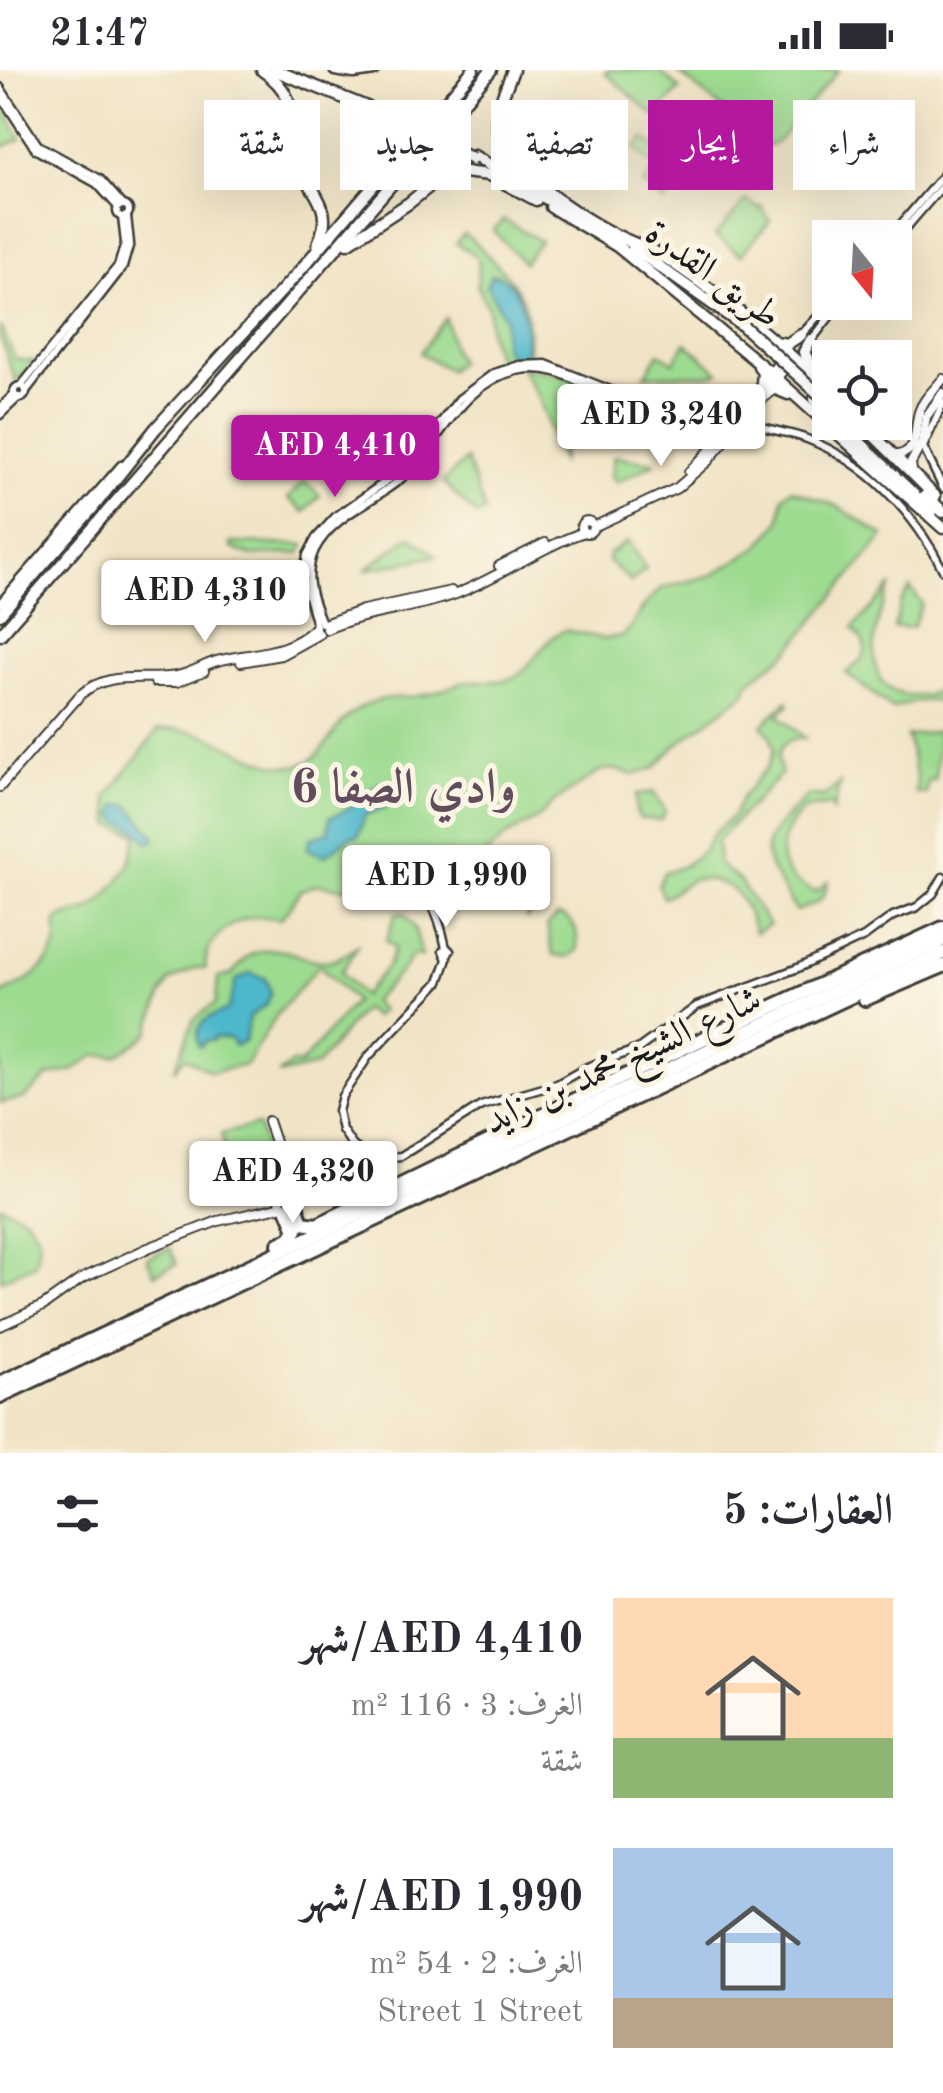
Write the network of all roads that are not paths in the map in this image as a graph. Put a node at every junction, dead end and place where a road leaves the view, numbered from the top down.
1 (262, 70) edge
2 (274, 70) edge
3 (285, 70) edge
4 (335, 70) edge
5 (374, 70) edge
6 (473, 70) edge
7 (491, 70) edge
8 (513, 70) edge
9 (0, 86) edge
10 (0, 95) edge
11 (353, 100) edge
12 (355, 100) edge
13 (473, 158) joint
14 (943, 175) edge
15 (943, 185) edge
16 (544, 203) junction
17 (120, 206) junction
18 (908, 220) edge
19 (911, 220) edge
20 (619, 242) junction
21 (334, 251) junction
22 (671, 272) junction
23 (298, 274) junction
24 (818, 320) edge
25 (824, 320) edge
26 (740, 327) junction
27 (806, 338) junction
28 (771, 340) junction
29 (733, 342) junction
30 (752, 357) junction
31 (517, 365) junction
32 (782, 365) junction
33 (812, 374) edge
34 (497, 378) junction
35 (812, 378) edge
36 (812, 378) edge
37 (576, 379) junction
38 (943, 379) edge
39 (590, 380) junction
40 (762, 384) junction
41 (943, 393) edge
42 (812, 394) edge
43 (812, 394) edge
44 (812, 396) edge
45 (812, 397) edge
46 (759, 400) junction
47 (943, 403) edge
48 (199, 409) junction
49 (0, 411) edge
50 (169, 413) junction
51 (741, 417) junction
52 (850, 440) edge
53 (857, 440) edge
54 (867, 440) edge
55 (878, 440) edge
56 (913, 452) junction
57 (133, 455) junction
58 (894, 456) junction
59 (414, 458) junction
60 (412, 468) junction
61 (914, 476) junction
62 (943, 488) edge
63 (372, 494) junction
64 (896, 497) junction
65 (943, 504) edge
66 (916, 506) junction
67 (943, 512) edge
68 (352, 513) junction
69 (943, 526) edge
70 (943, 570) edge
71 (0, 603) edge
72 (0, 614) edge
73 (321, 627) junction
74 (0, 635) edge
75 (0, 787) edge
76 (943, 877) edge
77 (373, 891) dead end
78 (943, 926) edge
79 (943, 940) edge
80 (943, 953) edge
81 (943, 966) edge
82 (815, 1015) junction
83 (708, 1038) junction
84 (570, 1115) junction
85 (266, 1122) dead end
86 (372, 1156) junction
87 (291, 1203) junction
88 (126, 1324) junction
89 (0, 1326) edge
90 (0, 1383) edge
91 (0, 1396) edge

1 - 23 main road
2 - 11 main road, طريق القدرة
3 - 12 main road, طريق القدرة
4 - 5 main road
6 - 23 main road
7 - 21 main road
8 - 20 main road, طريق القدرة
9 - 17 street
10 - 17 street
13 - 16 main road, طريق القدرة
13 - 22 main road, طريق القدرة
14 - 18 street
15 - 19 street
16 - 20 main road, طريق القدرة
16 - 21 main road
17 - 49 street
20 - 22 main road
20 - 26 main road, طريق القدرة
20 - 28 main road, طريق القدرة
20 - 29 main road, طريق القدرة
21 - 48 main road
22 - 26 main road, طريق القدرة
23 - 50 main road
24 - 27 street
25 - 27 street
26 - 42 main road, طريق القدرة, bridge
27 - 28 main road
27 - 32 street
27 - 33 main road
28 - 32 main road, طريق القدرة
29 - 30 main road, طريق القدرة
29 - 32 main road
30 - 32 main road, طريق القدرة
30 - 40 main road
31 - 34 street
31 - 39 street
31 - 59 street
32 - 36 main road, طريق القدرة
32 - 40 main road
32 - 43 main road, طريق القدرة
32 - 46 main road
34 - 37 street
34 - 60 street
35 - 44 main road
37 - 39 street
37 - 51 street
38 - 56 main road
39 - 51 street
40 - 51 main road
41 - 56 main road
45 - 46 main road
46 - 51 main road
47 - 62 street
48 - 50 main road
48 - 74 main road
50 - 57 main road
51 - 64 street
51 - 73 main road
52 - 64 main road, طريق القدرة
53 - 69 main road, طريق القدرة
54 - 67 main road
55 - 58 main road
56 - 58 main road
56 - 61 main road
57 - 71 street
57 - 72 main road
58 - 61 main road
59 - 60 street
59 - 63 street
60 - 68 street
61 - 65 main road
63 - 68 street
63 - 73 street
64 - 66 main road, طريق القدرة
64 - 66 main road
64 - 70 street
66 - 69 main road, طريق القدرة
68 - 73 street
73 - 75 main road
76 - 86 street
77 - 86 street
78 - 83 highway
79 - 84 highway, شارع الشيخ محمد بن زايد
80 - 82 highway, شارع الشيخ محمد بن زايد
81 - 82 highway
82 - 91 highway, شارع الشيخ محمد بن زايد
83 - 84 highway
83 - 87 highway
84 - 88 highway, شارع الشيخ محمد بن زايد
85 - 87 main road
86 - 87 main road
87 - 88 highway
87 - 89 main road
88 - 90 highway, شارع الشيخ محمد بن زايد

